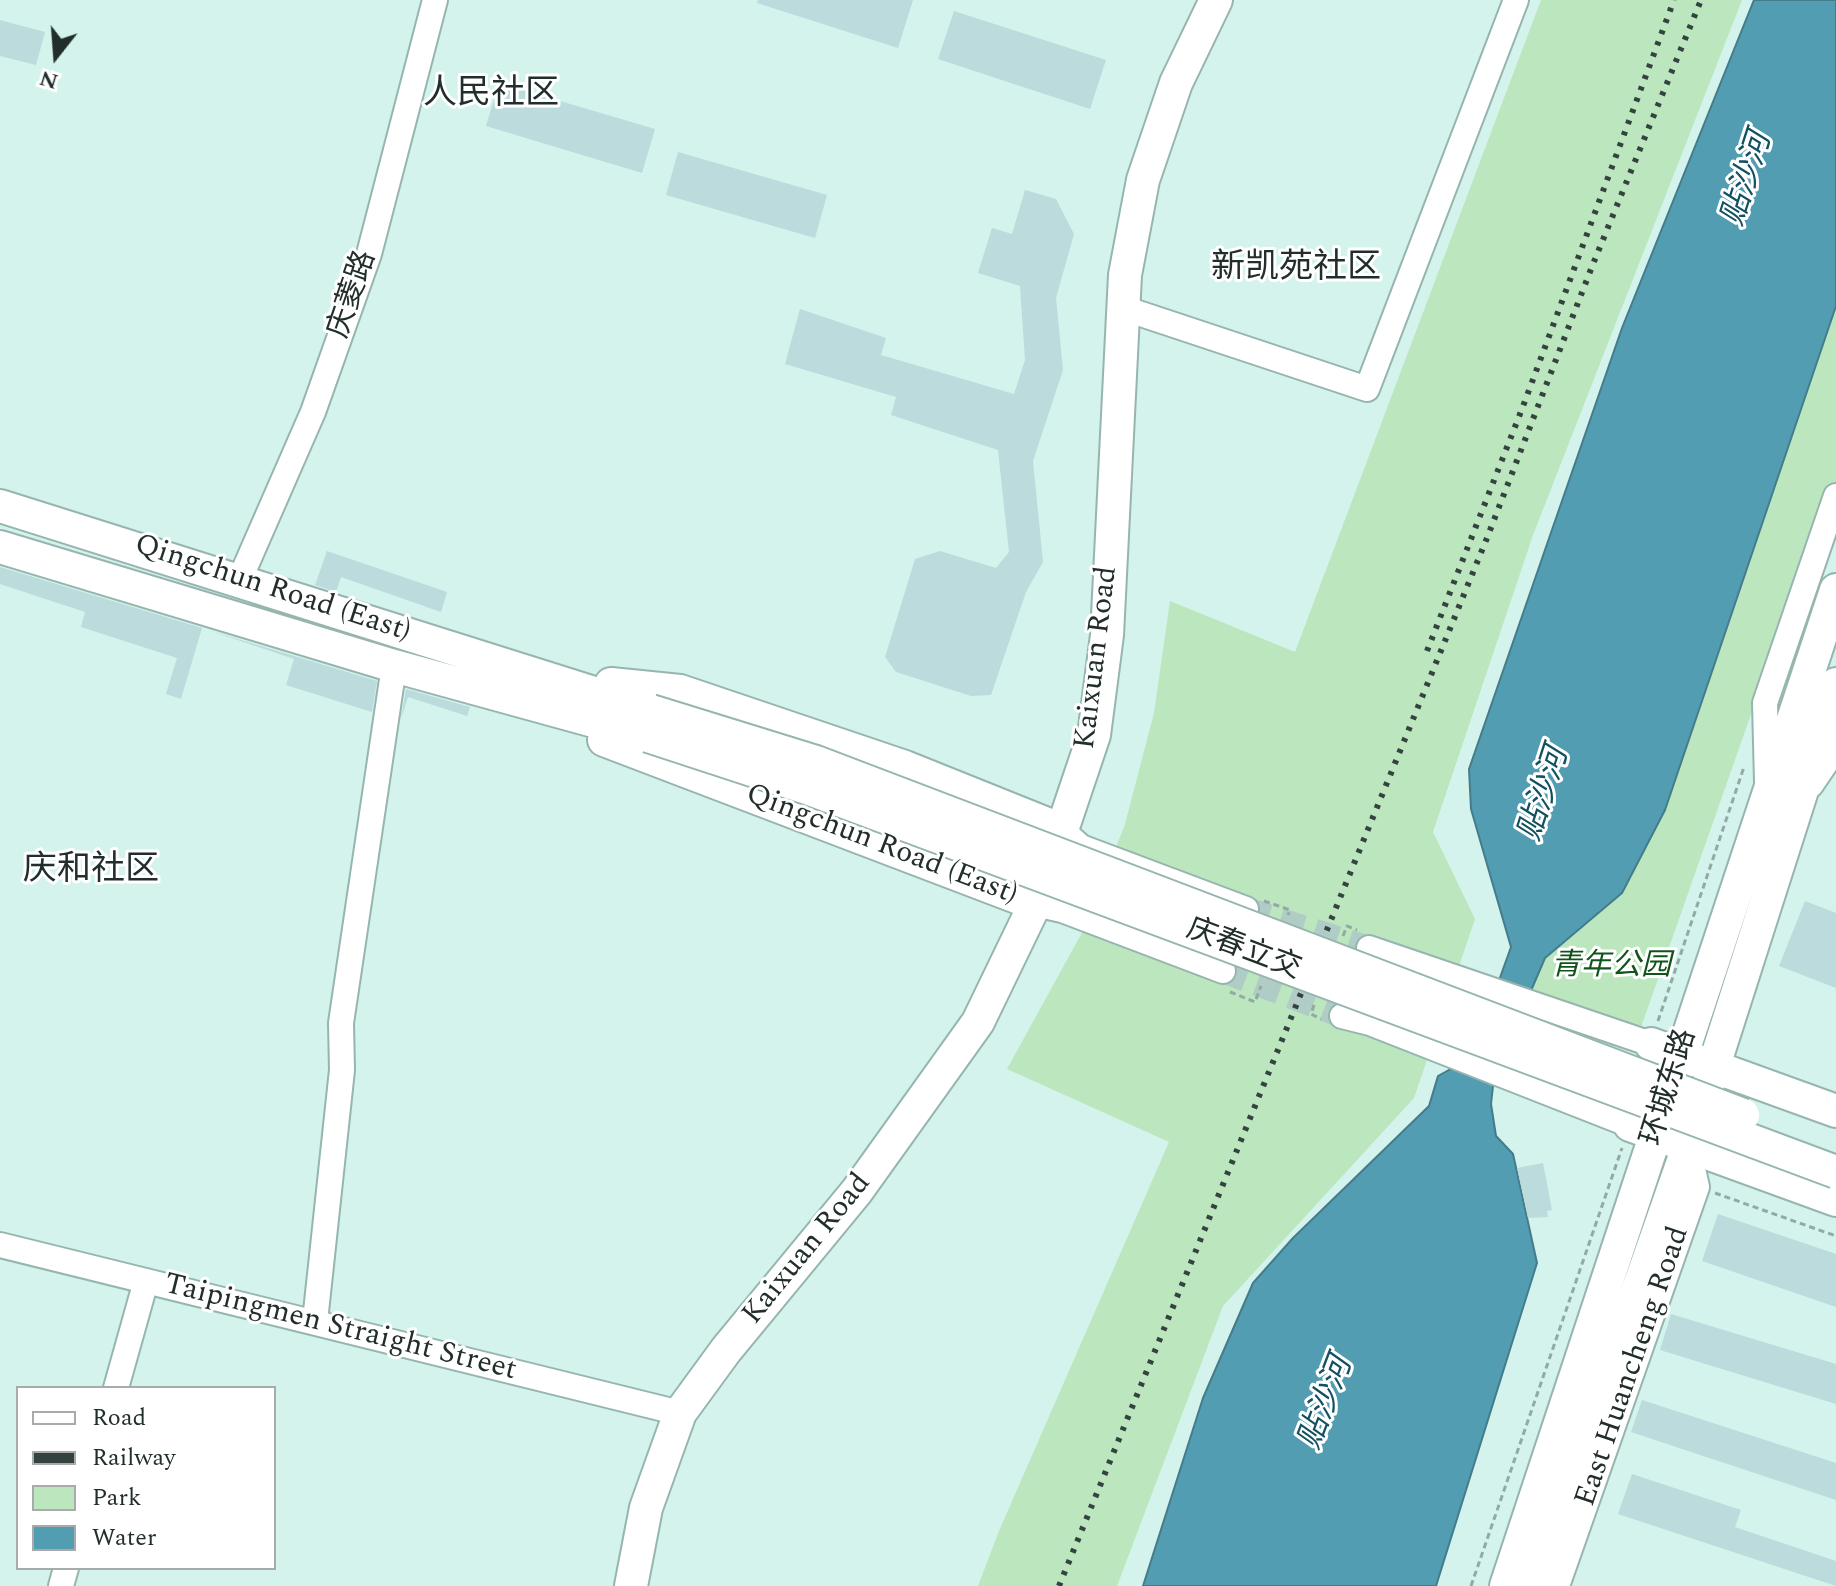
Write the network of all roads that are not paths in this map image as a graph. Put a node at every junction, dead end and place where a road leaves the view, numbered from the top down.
1 (435, 0) edge
2 (1216, 0) edge
3 (1516, 0) edge
4 (1123, 308) junction
5 (1836, 496) edge
6 (0, 506) edge
7 (0, 547) edge
8 (240, 579) junction
9 (1836, 590) edge
10 (394, 666) junction
11 (543, 676) junction
12 (1836, 684) edge
13 (506, 697) junction
14 (650, 723) junction
15 (1836, 748) edge
16 (1782, 805) junction
17 (1062, 830) junction
18 (1035, 904) junction
19 (1246, 909) tunnel mouth
20 (1369, 948) tunnel mouth
21 (1223, 971) tunnel mouth
22 (1342, 1016) tunnel mouth
23 (1665, 1048) junction
24 (1713, 1066) junction
25 (1836, 1111) edge
26 (1643, 1130) junction
27 (1688, 1147) junction
28 (1836, 1151) edge
29 (1836, 1172) edge
30 (1836, 1200) edge
31 (0, 1245) edge
32 (146, 1281) junction
33 (315, 1321) junction
34 (117, 1386) edge
35 (680, 1413) junction
36 (631, 1586) edge
37 (1506, 1586) edge
38 (1534, 1586) edge
39 (1557, 1586) edge

1 - 8 street, 庆菱路
2 - 4 main road, Kaixuan Road
3 - 4 street
4 - 17 main road, Kaixuan Road
5 - 16 street
6 - 8 main road, Qingchun Road (East)
7 - 10 main road, Qingchun Road (East)
8 - 11 main road, Qingchun Road (East)
9 - 16 main road, 环城东路
10 - 13 main road, Qingchun Road (East)
10 - 33 street
11 - 14 main road, Qingchun Road (East)
11 - 17 main road, Qingchun Road (East)
12 - 16 main road, 环城东路
13 - 14 main road, Qingchun Road (East)
13 - 18 main road, Qingchun Road (East)
14 - 28 main road, 庆春立交, bridge
14 - 29 main road, 庆春立交, bridge
15 - 16 street
16 - 23 main road, 环城东路
16 - 24 main road, 环城东路
17 - 18 main road, Kaixuan Road
17 - 19 street
18 - 21 street
18 - 35 main road, Kaixuan Road
20 - 23 street
22 - 26 street
23 - 24 main road
23 - 26 main road, 环城东路
24 - 25 main road
24 - 27 main road, 环城东路
26 - 27 main road
26 - 37 main road, 环城东路
27 - 30 main road
27 - 38 main road, 环城东路
27 - 39 street, East Huancheng Road
31 - 32 street, Taipingmen Straight Street
32 - 33 street, Taipingmen Straight Street
32 - 34 street
33 - 35 street, Taipingmen Straight Street
35 - 36 main road, Kaixuan Road

